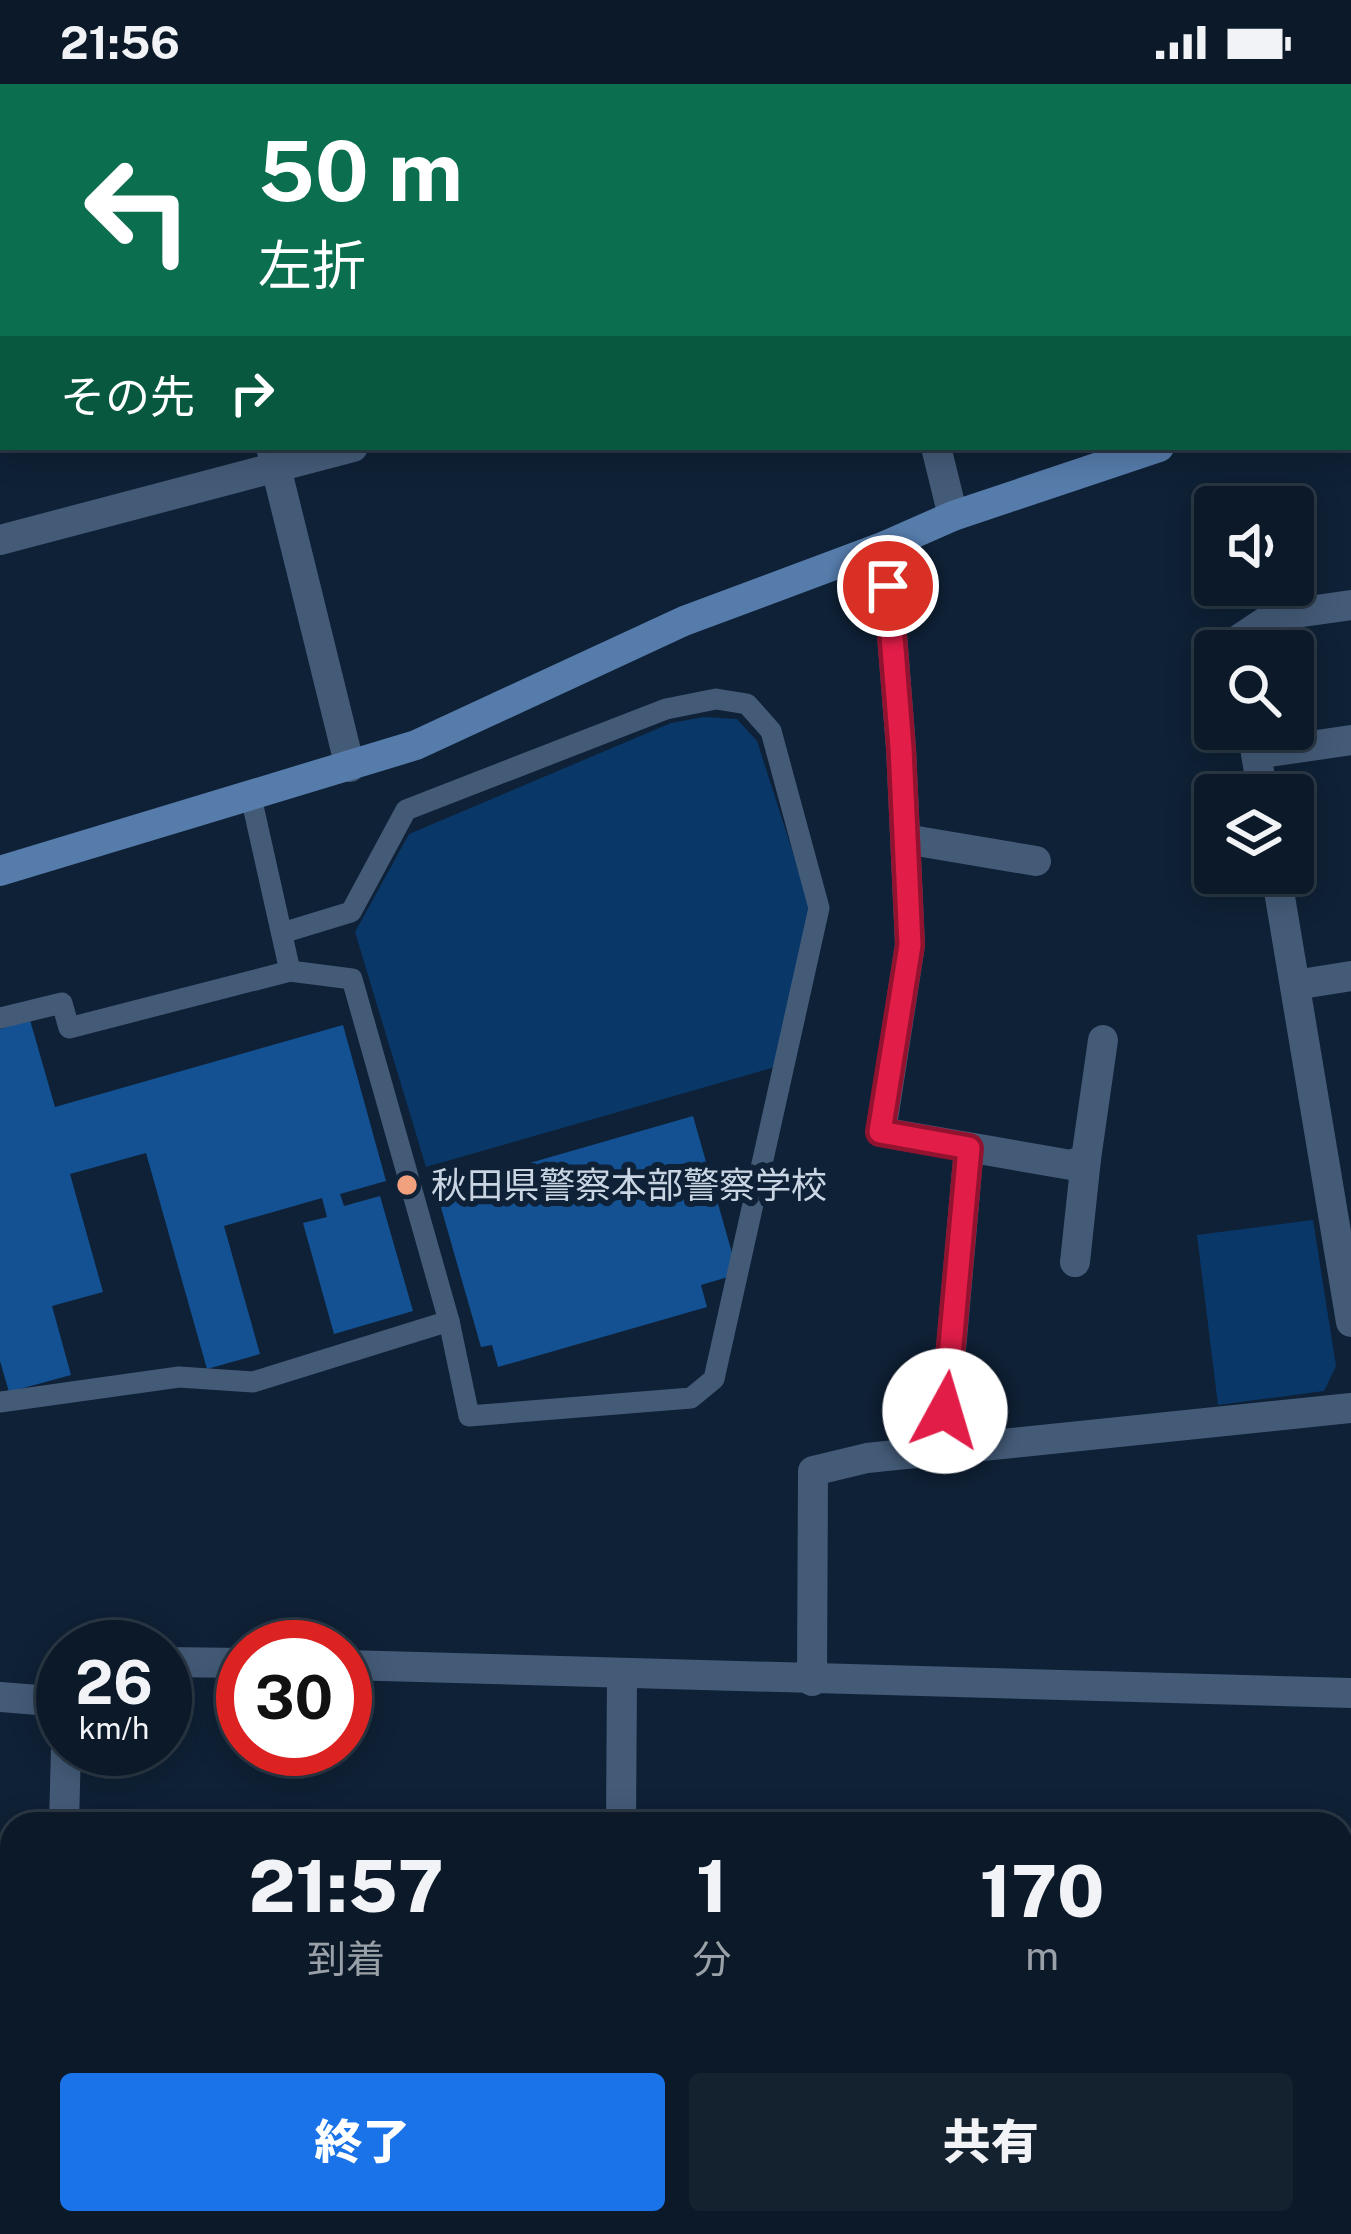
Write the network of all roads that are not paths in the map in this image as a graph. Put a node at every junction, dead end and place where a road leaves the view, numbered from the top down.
1 (331, 450) edge
2 (937, 450) edge
3 (1150, 450) edge
4 (274, 458) edge
5 (953, 516) junction
6 (0, 540) edge
7 (885, 546) junction
8 (1351, 605) edge
9 (1253, 630) edge
10 (1351, 740) edge
11 (1314, 741) edge
12 (350, 767) junction
13 (251, 797) junction
14 (905, 839) junction
15 (1036, 861) dead end
16 (0, 871) edge
17 (1280, 894) edge
18 (282, 933) junction
19 (290, 971) junction
20 (1351, 976) edge
21 (1295, 985) junction
22 (0, 1018) edge
23 (1103, 1040) dead end
24 (969, 1148) junction
25 (1086, 1159) junction
26 (1075, 1262) dead end
27 (449, 1321) junction
28 (1351, 1322) edge
29 (0, 1402) edge
30 (1351, 1408) edge
31 (941, 1450) junction
32 (372, 1666) edge
33 (622, 1676) junction
34 (812, 1681) junction
35 (1351, 1694) edge
36 (0, 1697) edge
37 (36, 1700) edge
38 (65, 1776) edge
39 (64, 1812) edge
40 (621, 1812) edge

1 - 4 street
2 - 5 street
3 - 5 street
4 - 6 street
4 - 12 street
5 - 7 street
7 - 12 street
7 - 14 street
8 - 9 street
10 - 11 street
12 - 13 street
13 - 16 street
13 - 18 lane
14 - 15 street
14 - 24 street
17 - 21 street
18 - 19 lane
18 - 27 lane
19 - 22 lane
19 - 27 lane
20 - 21 street
21 - 28 street
23 - 25 street
24 - 25 street
24 - 31 street
25 - 26 street
27 - 29 lane
30 - 31 street
31 - 34 street
32 - 33 street
33 - 34 street
33 - 40 street
34 - 35 street
36 - 37 street
38 - 39 street

